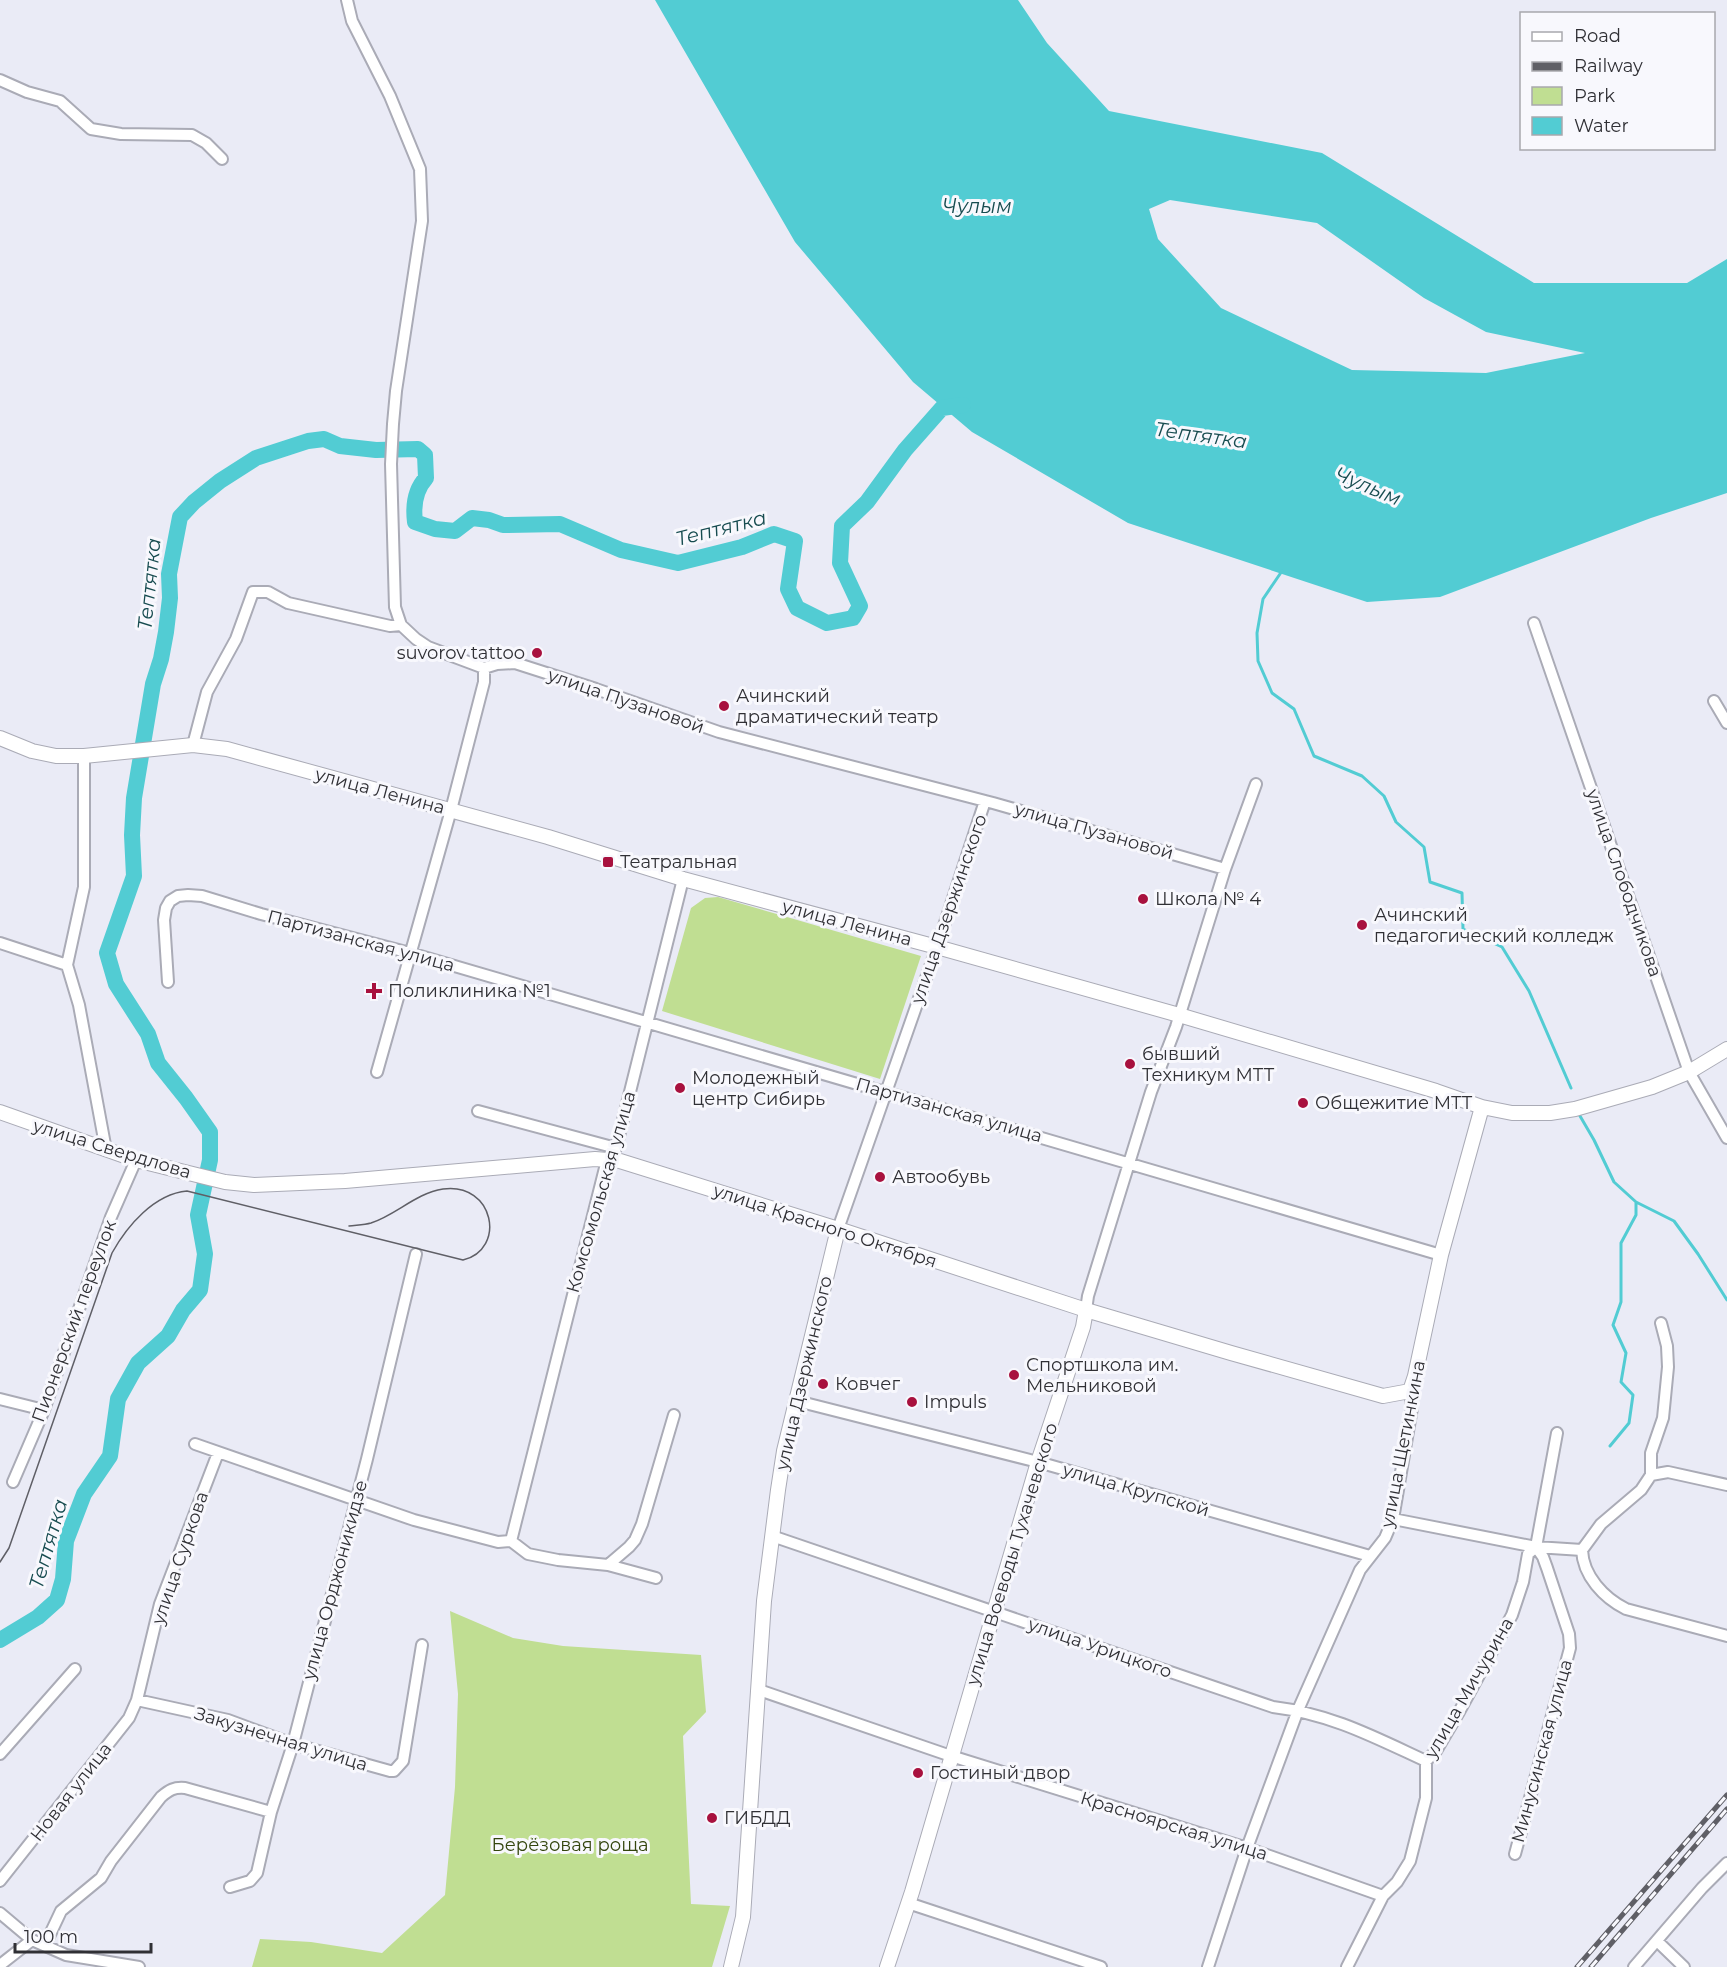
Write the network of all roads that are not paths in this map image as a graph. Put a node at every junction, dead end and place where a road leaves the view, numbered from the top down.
1 (347, 0) edge
2 (0, 80) edge
3 (222, 159) dead end
4 (1534, 623) dead end
5 (401, 625) junction
6 (484, 668) junction
7 (1714, 700) dead end
8 (1727, 723) edge
9 (0, 738) edge
10 (193, 745) junction
11 (84, 756) junction
12 (1256, 784) dead end
13 (986, 801) junction
14 (451, 810) junction
15 (1226, 869) junction
16 (683, 879) junction
17 (0, 943) edge
18 (937, 947) junction
19 (410, 953) junction
20 (67, 965) junction
21 (168, 982) dead end
22 (1179, 1015) junction
23 (648, 1022) junction
24 (1727, 1049) edge
25 (377, 1072) dead end
26 (1689, 1072) junction
27 (886, 1092) junction
28 (1482, 1107) junction
29 (478, 1111) dead end
30 (1, 1115) edge
31 (1727, 1138) edge
32 (106, 1150) junction
33 (611, 1154) junction
34 (136, 1160) junction
35 (1128, 1163) junction
36 (225, 1182) joint
37 (838, 1229) junction
38 (417, 1254) dead end
39 (1441, 1255) junction
40 (1086, 1310) junction
41 (1661, 1323) dead end
42 (1410, 1391) junction
43 (0, 1399) edge
44 (797, 1401) junction
45 (44, 1410) junction
46 (674, 1415) dead end
47 (1557, 1433) dead end
48 (195, 1444) dead end
49 (218, 1453) junction
50 (1038, 1462) junction
51 (1651, 1475) junction
52 (13, 1482) dead end
53 (1727, 1485) edge
54 (355, 1500) junction
55 (1393, 1519) junction
56 (772, 1536) junction
57 (511, 1541) junction
58 (1536, 1547) junction
59 (1582, 1550) junction
60 (1370, 1556) junction
61 (608, 1565) junction
62 (656, 1578) dead end
63 (994, 1612) junction
64 (1727, 1636) edge
65 (422, 1644) dead end
66 (75, 1669) dead end
67 (759, 1690) junction
68 (137, 1700) junction
69 (1298, 1710) junction
70 (293, 1743) junction
71 (0, 1754) edge
72 (951, 1756) junction
73 (1426, 1761) junction
74 (271, 1812) junction
75 (1247, 1848) junction
76 (1515, 1854) dead end
77 (1727, 1863) edge
78 (0, 1881) edge
79 (230, 1887) dead end
80 (1383, 1896) junction
81 (908, 1903) junction
82 (0, 1913) edge
83 (32, 1940) junction
84 (1657, 1941) junction
85 (45, 1945) junction
86 (0, 1965) edge
87 (139, 1967) edge
88 (731, 1967) edge
89 (887, 1967) edge
90 (1101, 1967) edge
91 (1208, 1967) edge
92 (1347, 1967) edge
93 (1634, 1967) edge
94 (1684, 1967) edge

1 - 5 street
2 - 3 street
4 - 26 street, улица Слободчикова
5 - 6 street
5 - 10 street
6 - 13 street, улица Пузановой
6 - 14 street
7 - 8 street
9 - 11 main road, улица Ленина
10 - 11 main road, улица Ленина
10 - 14 main road, улица Ленина
11 - 20 street
12 - 15 street, улица Воеводы Тухачевского
13 - 15 street, улица Пузановой
13 - 18 street, улица Дзержинского
14 - 16 main road, улица Ленина
14 - 19 street
15 - 22 street, улица Воеводы Тухачевского
16 - 18 main road, улица Ленина
16 - 23 street, Комсомольская улица
17 - 20 street
18 - 22 main road, улица Ленина
18 - 27 street, улица Дзержинского
19 - 21 street, Партизанская улица
19 - 23 street, Партизанская улица
19 - 25 street
20 - 32 street
22 - 28 main road, улица Ленина
22 - 35 street, улица Воеводы Тухачевского
23 - 27 street, Партизанская улица
23 - 33 street, Комсомольская улица
24 - 26 main road, улица Ленина
26 - 28 main road, улица Ленина
26 - 31 street, улица Слободчикова
27 - 35 street, Партизанская улица
27 - 37 street, улица Дзержинского
28 - 39 main road, улица Щетинкина
29 - 33 street
30 - 32 main road, улица Свердлова
32 - 34 main road, улица Свердлова
33 - 36 main road, улица Красного Октября
33 - 37 main road, улица Красного Октября
33 - 57 street, Комсомольская улица
34 - 36 main road, улица Свердлова
34 - 45 street, Пионерский переулок
35 - 39 street, Партизанская улица
35 - 40 street, улица Воеводы Тухачевского
37 - 40 main road, улица Красного Октября
37 - 44 main road, улица Дзержинского
38 - 54 street, улица Орджоникидзе
39 - 42 main road, улица Щетинкина
40 - 42 main road, улица Красного Октября
40 - 50 main road, улица Воеводы Тухачевского
41 - 51 street
42 - 55 street, улица Щетинкина
43 - 45 street
44 - 50 street, улица Крупской
44 - 56 main road, улица Дзержинского
45 - 52 street, Пионерский переулок
46 - 61 street
47 - 58 street, улица Мичурина
48 - 49 street
49 - 54 street
49 - 68 street, улица Суркова
50 - 60 street, улица Крупской
50 - 63 main road, улица Воеводы Тухачевского
51 - 53 street
51 - 59 street
54 - 57 street
54 - 70 street, улица Орджоникидзе
55 - 58 street
55 - 60 street, улица Щетинкина
56 - 63 street, улица Урицкого
56 - 67 main road, улица Дзержинского
57 - 61 street
58 - 59 street
58 - 73 street, улица Мичурина
58 - 76 street, Минусинская улица
59 - 64 street
60 - 69 street, улица Щетинкина
61 - 62 street
63 - 69 street, улица Урицкого
63 - 72 main road, улица Воеводы Тухачевского
65 - 70 street, Закузнечная улица
66 - 71 street
67 - 72 street, Красноярская улица
67 - 88 main road, улица Дзержинского
68 - 70 street, Закузнечная улица
68 - 78 street, Новая улица
69 - 73 street, улица Урицкого
69 - 75 street, улица Щетинкина
70 - 74 street, улица Орджоникидзе
72 - 75 street, Красноярская улица
72 - 81 main road, улица Воеводы Тухачевского
73 - 80 street, улица Мичурина
74 - 79 street, улица Орджоникидзе
74 - 85 street
75 - 80 street, Красноярская улица
75 - 91 street, улица Щетинкина
77 - 84 street
80 - 92 street, улица Мичурина
81 - 89 main road, улица Воеводы Тухачевского
81 - 90 street
82 - 83 street
83 - 85 street
83 - 86 street
84 - 93 street
84 - 94 street
85 - 87 street

